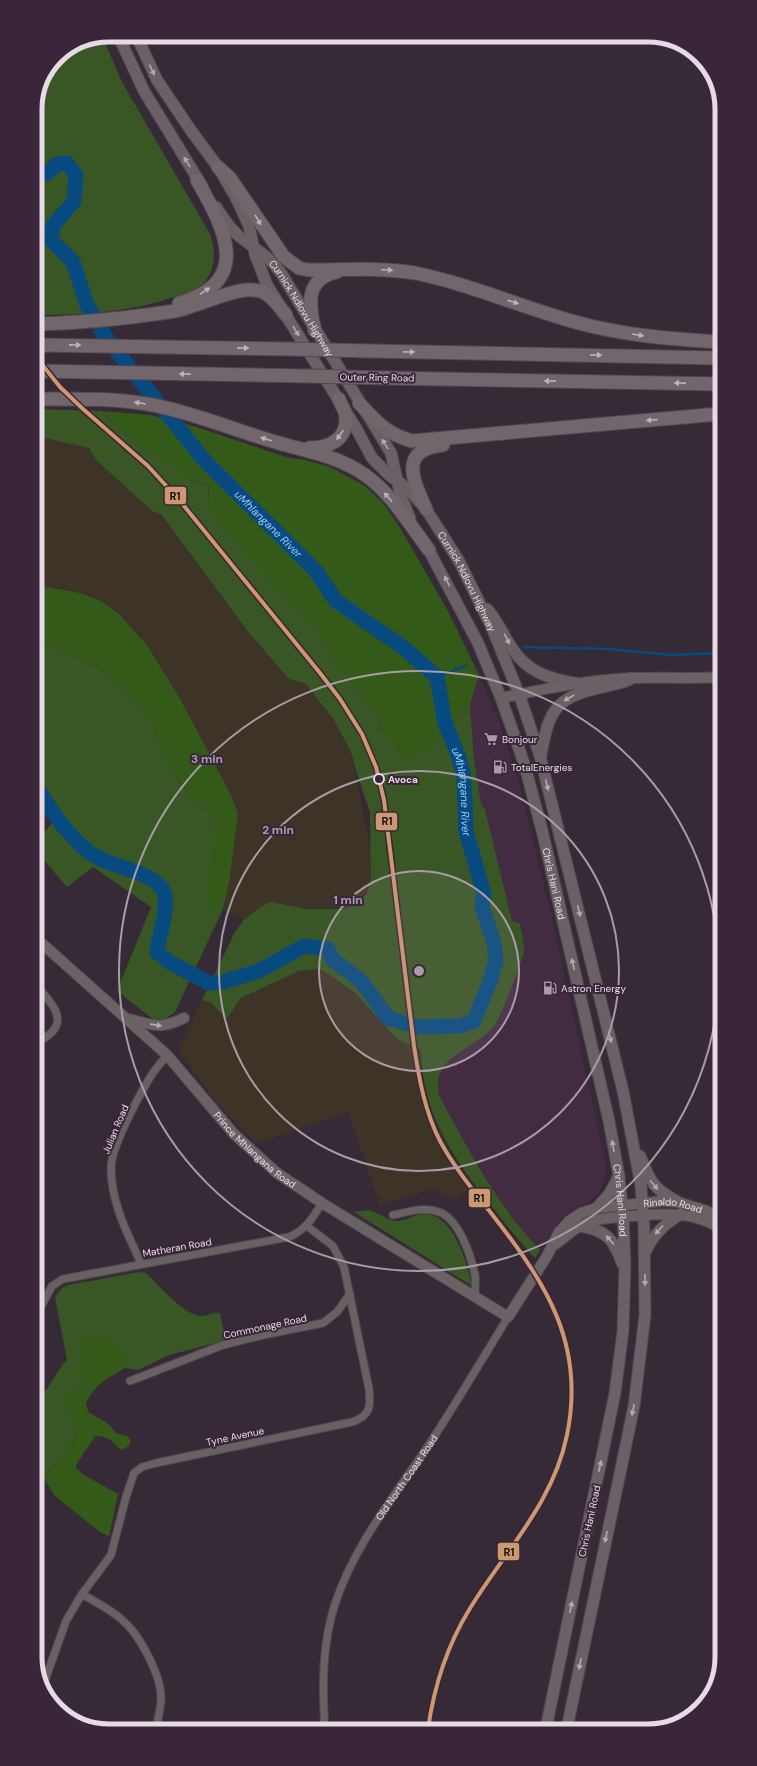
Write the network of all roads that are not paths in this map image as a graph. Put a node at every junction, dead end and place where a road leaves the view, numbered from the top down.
1 (121, 42) edge
2 (139, 42) edge
3 (218, 167) junction
4 (198, 180) junction
5 (254, 246) junction
6 (348, 269) junction
7 (286, 315) junction
8 (124, 317) junction
9 (42, 324) edge
10 (315, 331) junction
11 (715, 342) edge
12 (42, 345) edge
13 (715, 358) edge
14 (42, 371) edge
15 (715, 384) edge
16 (42, 399) edge
17 (339, 399) junction
18 (359, 403) junction
19 (715, 414) edge
20 (534, 429) junction
21 (303, 449) junction
22 (397, 481) junction
23 (426, 509) junction
24 (429, 550) junction
25 (477, 596) junction
26 (715, 677) edge
27 (632, 678) junction
28 (575, 683) junction
29 (519, 694) junction
30 (501, 698) junction
31 (540, 756) junction
32 (42, 943) edge
33 (42, 992) edge
34 (127, 1018) junction
35 (184, 1018) dead end
36 (42, 1039) edge
37 (167, 1055) junction
38 (632, 1137) junction
39 (619, 1176) junction
40 (322, 1202) junction
41 (678, 1202) junction
42 (622, 1206) junction
43 (597, 1208) junction
44 (643, 1210) junction
45 (681, 1214) junction
46 (393, 1215) dead end
47 (715, 1216) edge
48 (623, 1217) junction
49 (715, 1225) edge
50 (307, 1226) junction
51 (578, 1226) junction
52 (552, 1246) junction
53 (644, 1254) junction
54 (141, 1263) junction
55 (624, 1272) junction
56 (350, 1294) junction
57 (475, 1296) junction
58 (42, 1305) edge
59 (508, 1317) junction
60 (130, 1382) dead end
61 (82, 1594) junction
62 (46, 1678) edge
63 (156, 1724) edge
64 (325, 1724) edge
65 (547, 1724) edge
66 (568, 1724) edge

4 -> 1 main road, Curnick Ndlovu Highway
2 -> 3 main road, Curnick Ndlovu Highway
3 - 5 main road, Curnick Ndlovu Highway
3 -> 6 highway
4 - 5 main road, Curnick Ndlovu Highway
8 -> 4 highway
5 - 7 main road, Curnick Ndlovu Highway
5 - 10 main road, Curnick Ndlovu Highway
6 - 10 highway
6 -> 11 highway
7 - 8 highway
7 -> 17 main road, Curnick Ndlovu Highway
8 - 9 highway
10 - 18 main road, Curnick Ndlovu Highway
12 -> 13 highway, bridge
15 -> 14 highway, Outer Ring Road, bridge
21 -> 16 highway
17 -> 21 highway
17 - 22 main road, Curnick Ndlovu Highway
18 - 20 highway
22 -> 18 main road, Curnick Ndlovu Highway
19 -> 20 highway
20 - 23 highway
24 -> 21 highway
22 - 23 main road, Curnick Ndlovu Highway
22 - 24 main road, Curnick Ndlovu Highway
23 - 25 main road, Curnick Ndlovu Highway
30 -> 24 main road, Curnick Ndlovu Highway
25 -> 28 main road
25 - 29 main road, Curnick Ndlovu Highway
26 - 27 street
27 - 28 street
27 -> 31 main road
28 - 29 street
29 - 30 street
29 - 31 main road, Chris Hani Road
39 -> 30 main road, Chris Hani Road
31 -> 38 main road, Chris Hani Road
32 - 34 street, Prince Mhlangana Road
33 - 36 street
34 -> 35 street
34 - 37 street, Prince Mhlangana Road
37 - 40 street, Prince Mhlangana Road
37 - 54 street, Julian Road
38 -> 41 main road
38 - 44 main road, Chris Hani Road
39 - 42 main road, Chris Hani Road
39 - 43 main road
40 - 50 street, Matheran Road
40 - 57 street, Prince Mhlangana Road
41 - 44 street, Rinaldo Road
41 - 47 street, Rinaldo Road
42 - 43 street, Old North Coast Road
42 - 44 street, Rinaldo Road
42 - 48 main road, Chris Hani Road
43 - 52 street, Old North Coast Road
44 - 45 street, Rinaldo Road
44 - 48 street, Rinaldo Road
44 - 53 main road, Chris Hani Road
45 - 49 street, Rinaldo Road
45 -> 53 main road
46 - 57 street
48 - 51 street, Old North Coast Road
48 - 55 main road, Chris Hani Road
50 - 54 street, Matheran Road
50 - 56 street, Tyne Avenue
51 - 52 street, Old North Coast Road
55 -> 51 main road
52 - 59 street, Old North Coast Road
53 -> 66 main road, Chris Hani Road
54 - 58 street, Matheran Road
65 -> 55 main road, Chris Hani Road
56 - 60 street, Commonage Road
56 - 61 street, Tyne Avenue
57 - 59 street, Prince Mhlangana Road
59 - 64 street, Old North Coast Road
61 - 62 street, Tyne Avenue
61 - 63 street

